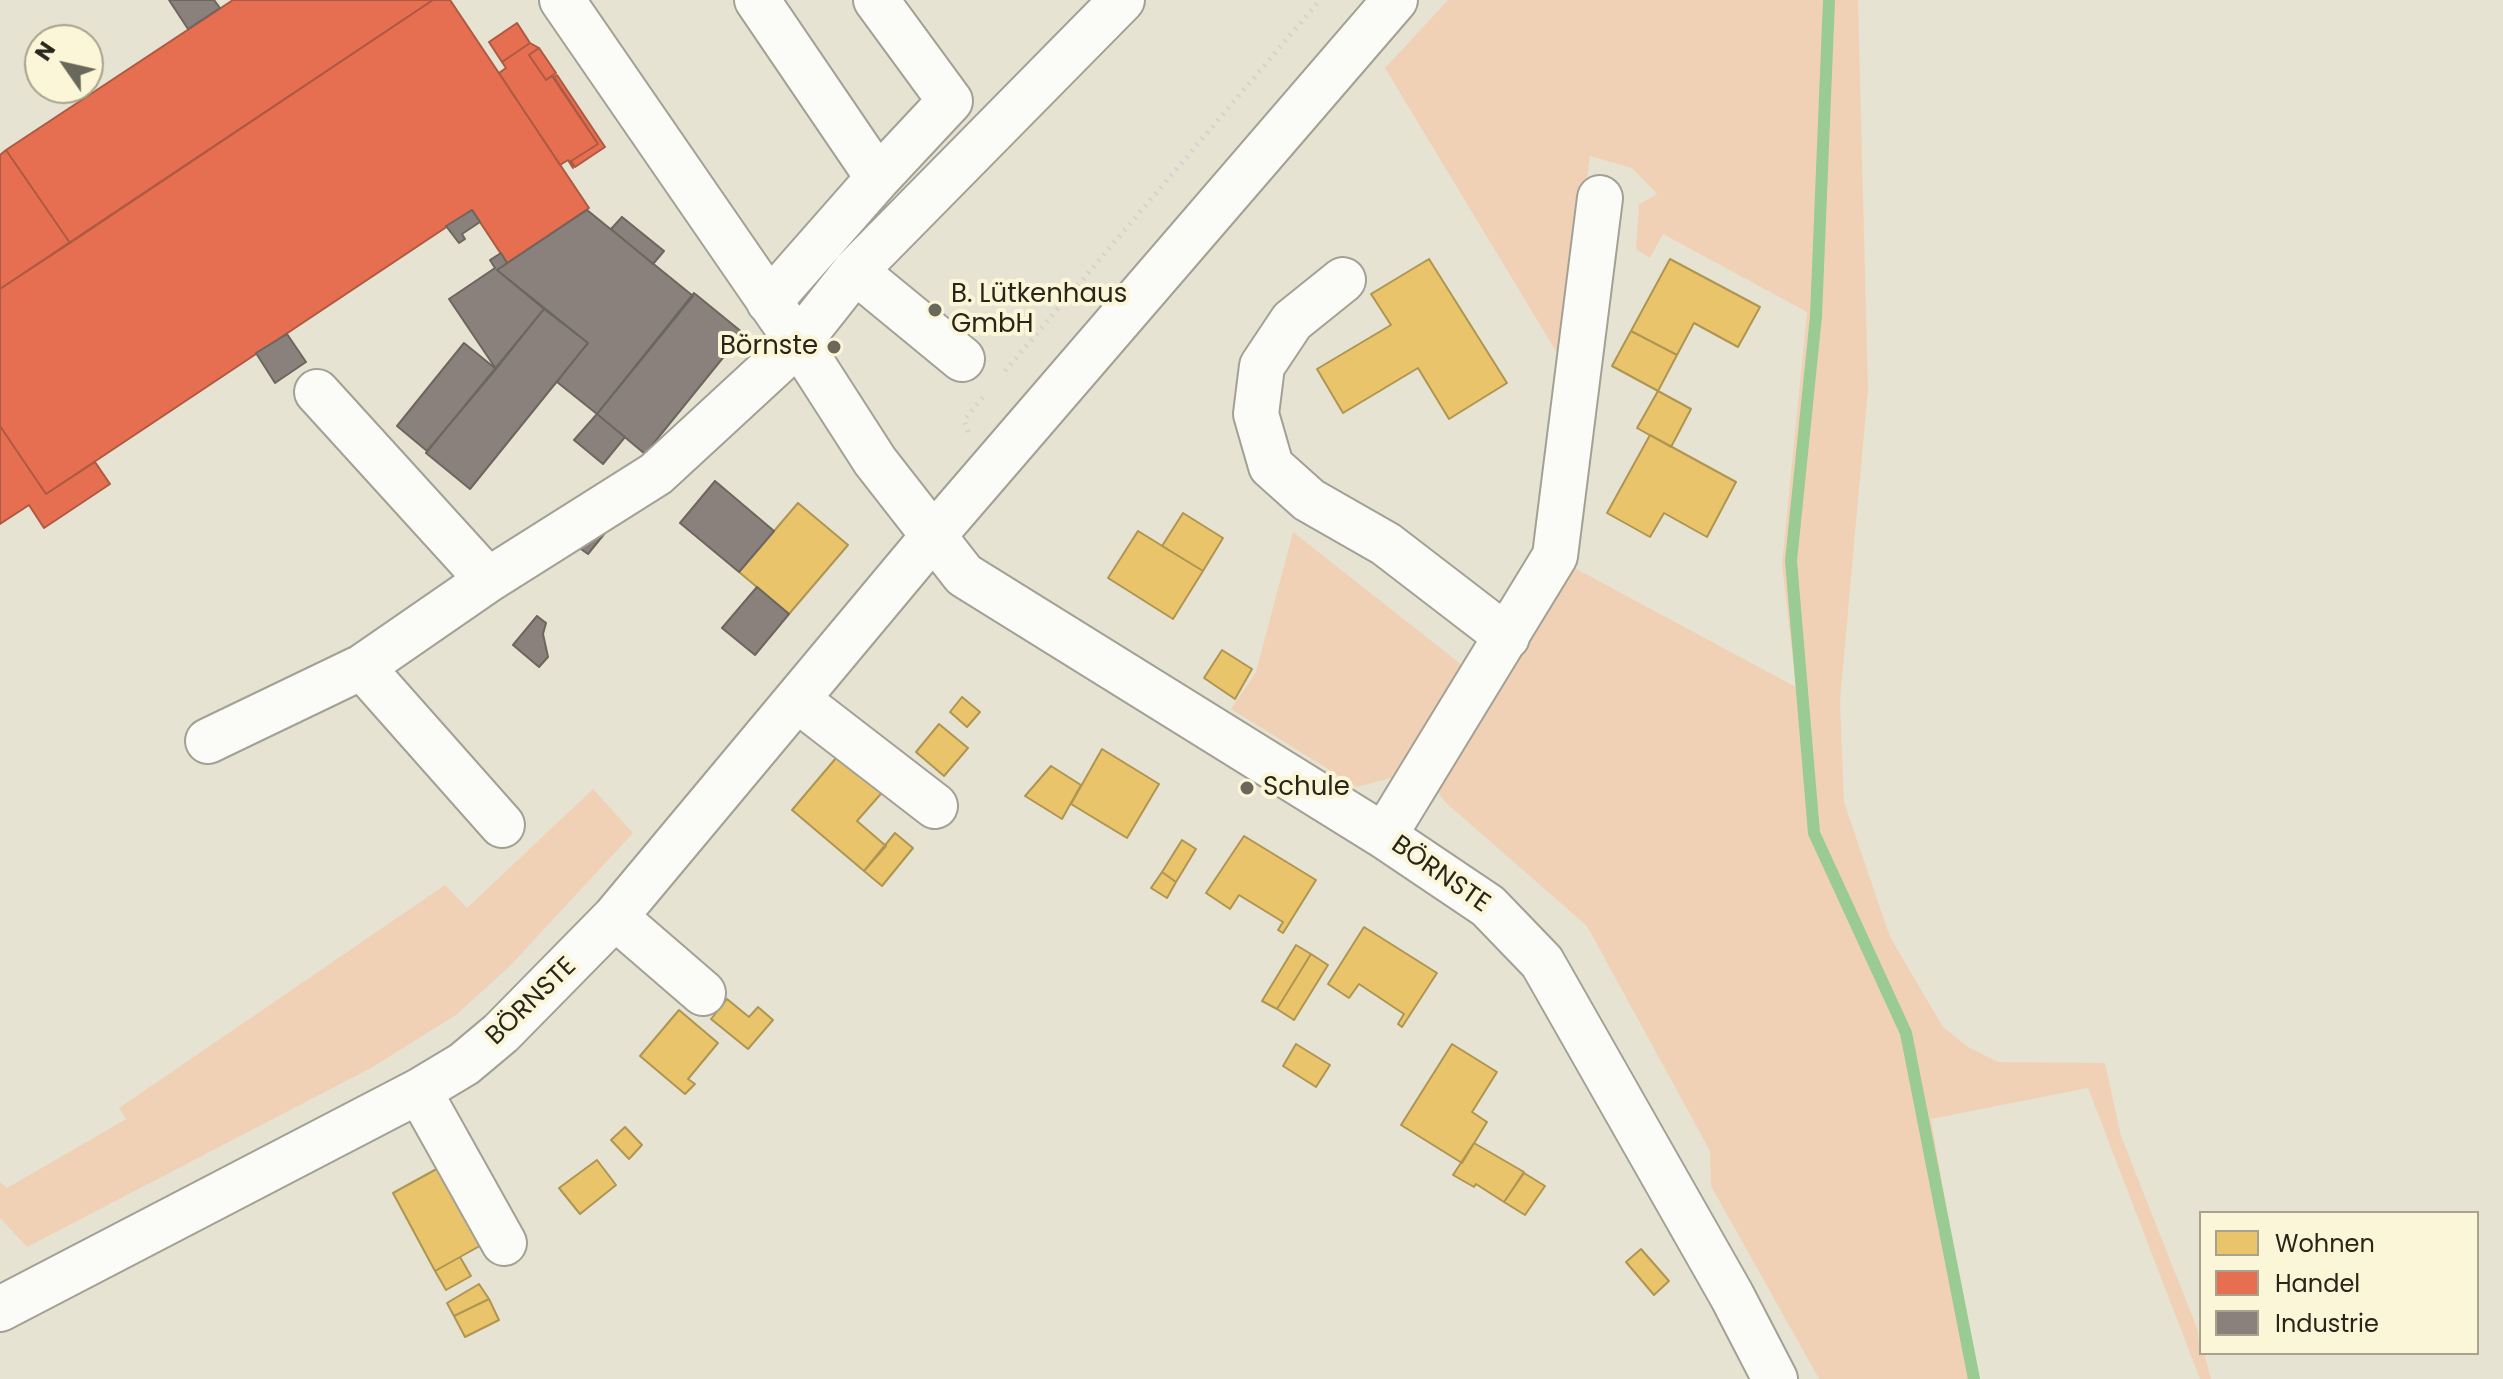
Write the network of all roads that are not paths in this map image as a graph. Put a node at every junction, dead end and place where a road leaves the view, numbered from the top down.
1 (562, 0) edge
2 (757, 0) edge
3 (876, 0) edge
4 (1122, 0) edge
5 (1395, 0) edge
6 (878, 178) junction
7 (1600, 198) dead end
8 (855, 271) junction
9 (1343, 280) dead end
10 (769, 302) junction
11 (798, 343) junction
12 (978, 371) road end
13 (317, 392) dead end
14 (934, 535) junction
15 (488, 580) junction
16 (1507, 637) junction
17 (362, 667) junction
18 (799, 701) junction
19 (208, 741) dead end
20 (935, 806) dead end
21 (502, 825) dead end
22 (1384, 836) junction
23 (615, 917) junction
24 (703, 993) dead end
25 (419, 1091) junction
26 (504, 1243) dead end
27 (0, 1309) edge
28 (1775, 1379) edge

1 - 10 street, BÖRNSTE
2 - 6 street
3 - 6 street
4 - 8 street
5 - 14 street, BÖRNSTE
6 - 10 street
7 - 16 street
8 - 11 street
8 - 12 street
9 - 16 street
10 - 11 street, BÖRNSTE
11 - 14 street, BÖRNSTE
11 - 15 street
13 - 15 street
14 - 18 street, BÖRNSTE
14 - 22 street, BÖRNSTE
15 - 17 street
16 - 22 street
17 - 19 street
17 - 21 street
18 - 20 street
18 - 23 street, BÖRNSTE
22 - 28 street, BÖRNSTE
23 - 24 street
23 - 25 street, BÖRNSTE
25 - 26 street
25 - 27 street, BÖRNSTE

